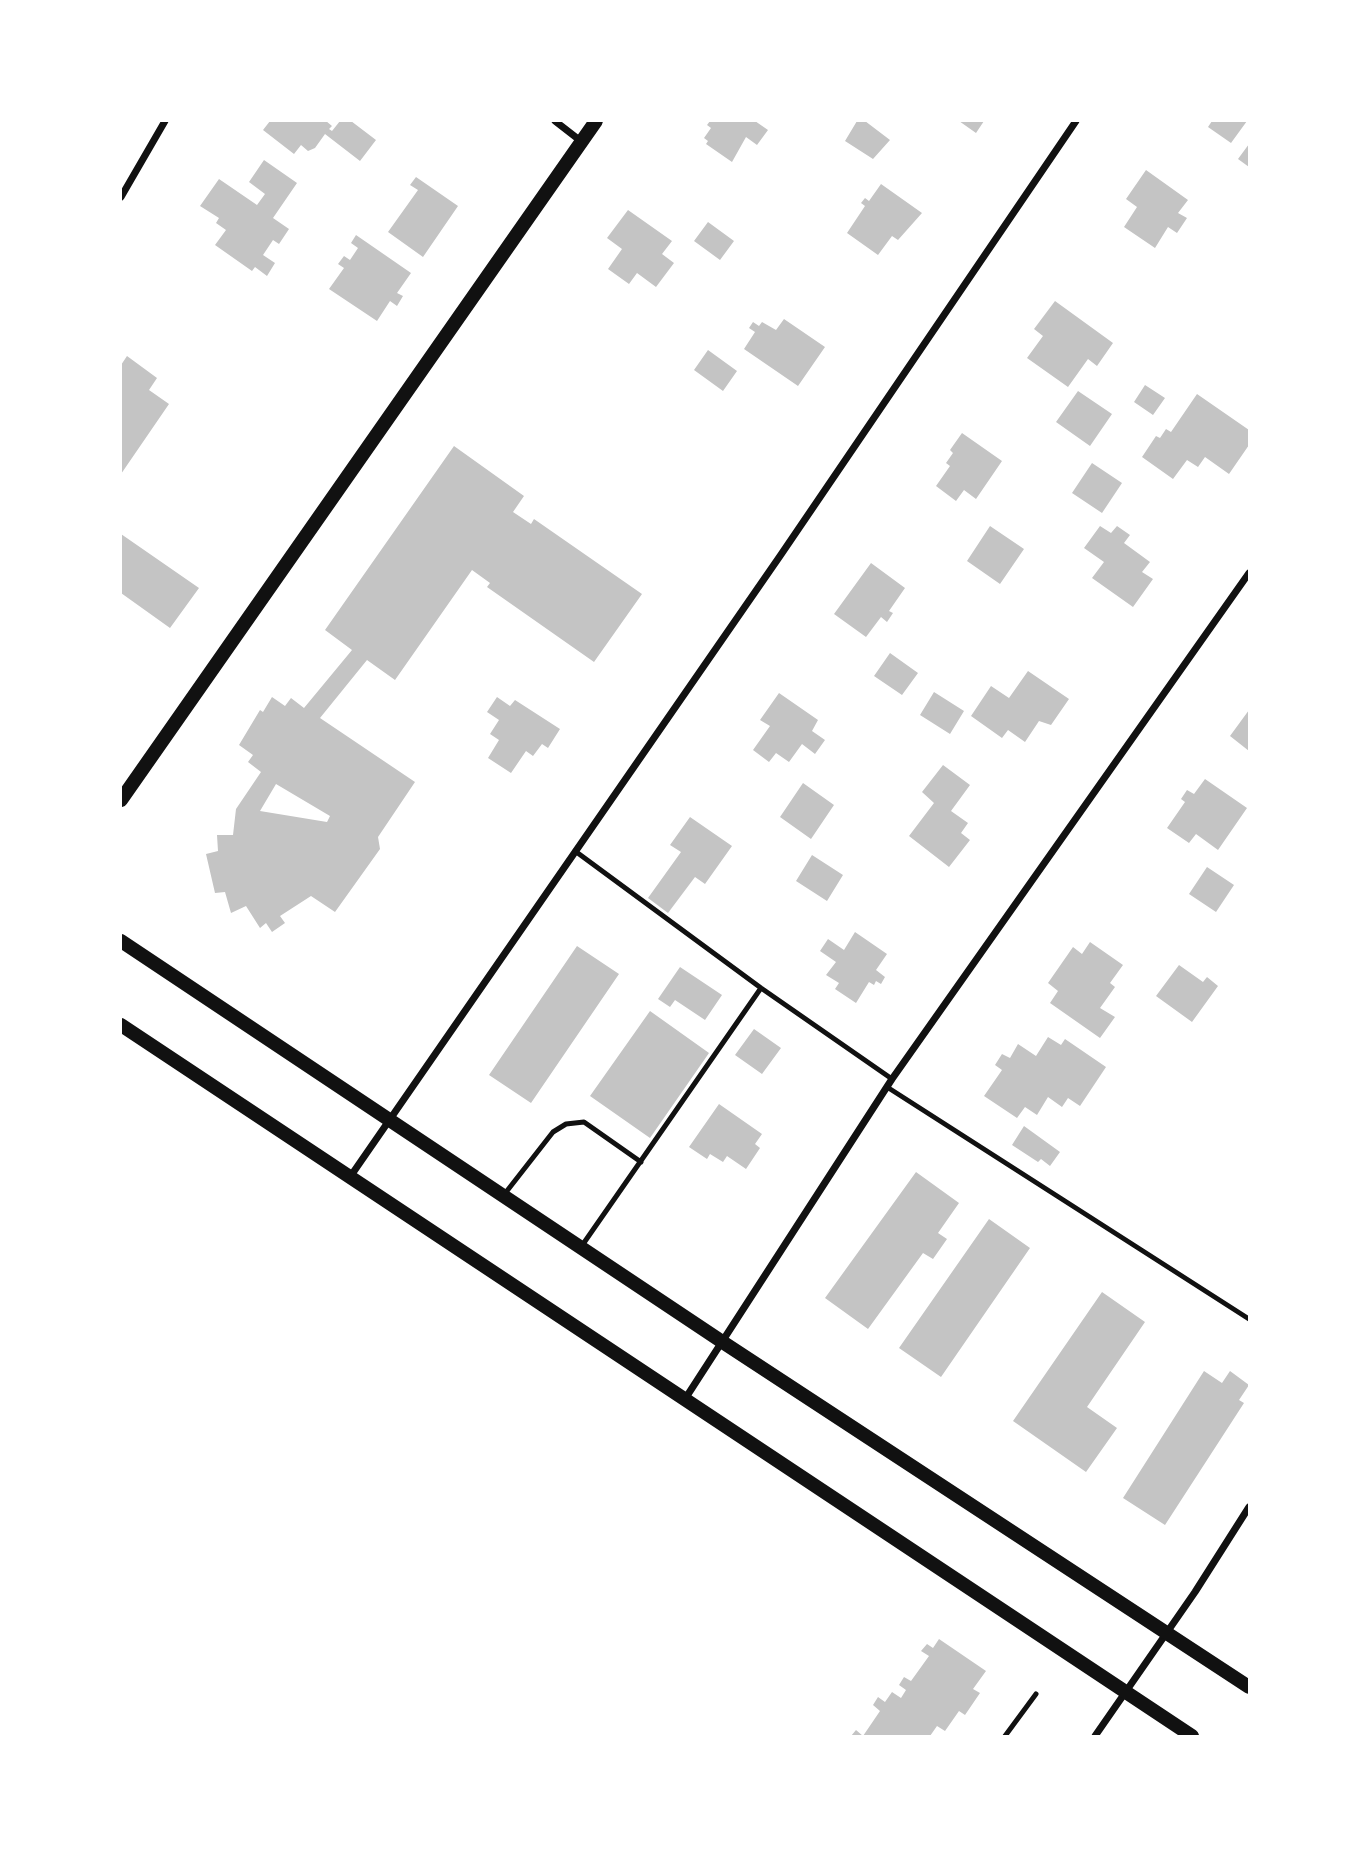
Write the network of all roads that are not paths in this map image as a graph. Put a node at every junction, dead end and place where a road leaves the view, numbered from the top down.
1 (165, 121) edge
2 (555, 121) edge
3 (596, 121) edge
4 (1076, 121) edge
5 (582, 142) junction
6 (121, 197) edge
7 (1249, 573) edge
8 (121, 800) edge
9 (575, 850) junction
10 (121, 941) edge
11 (761, 988) junction
12 (121, 1025) edge
13 (892, 1079) junction
14 (887, 1087) junction
15 (388, 1119) junction
16 (641, 1162) junction
17 (350, 1177) junction
18 (503, 1196) junction
19 (581, 1247) junction
20 (1249, 1319) edge
21 (724, 1343) junction
22 (685, 1399) junction
23 (1249, 1507) edge
24 (1166, 1634) junction
25 (1249, 1687) edge
26 (1125, 1692) junction
27 (1036, 1693) dead end
28 (1005, 1736) edge
29 (1095, 1736) edge
30 (1192, 1736) edge

1 - 6 street
2 - 5 street
3 - 5 main road
4 - 9 street
5 - 8 main road
7 - 13 street
9 - 11 lane
9 - 15 street
10 - 15 main road
11 - 13 lane
11 - 16 lane
12 - 17 main road
13 - 14 street
14 - 20 lane
14 - 21 street
15 - 17 street
15 - 18 main road
16 - 18 lane
16 - 19 lane
17 - 22 main road
18 - 19 main road
19 - 21 main road
21 - 22 street
21 - 24 main road
22 - 26 main road
23 - 24 street
24 - 25 main road
24 - 26 street
26 - 29 street
26 - 30 main road
27 - 28 lane

